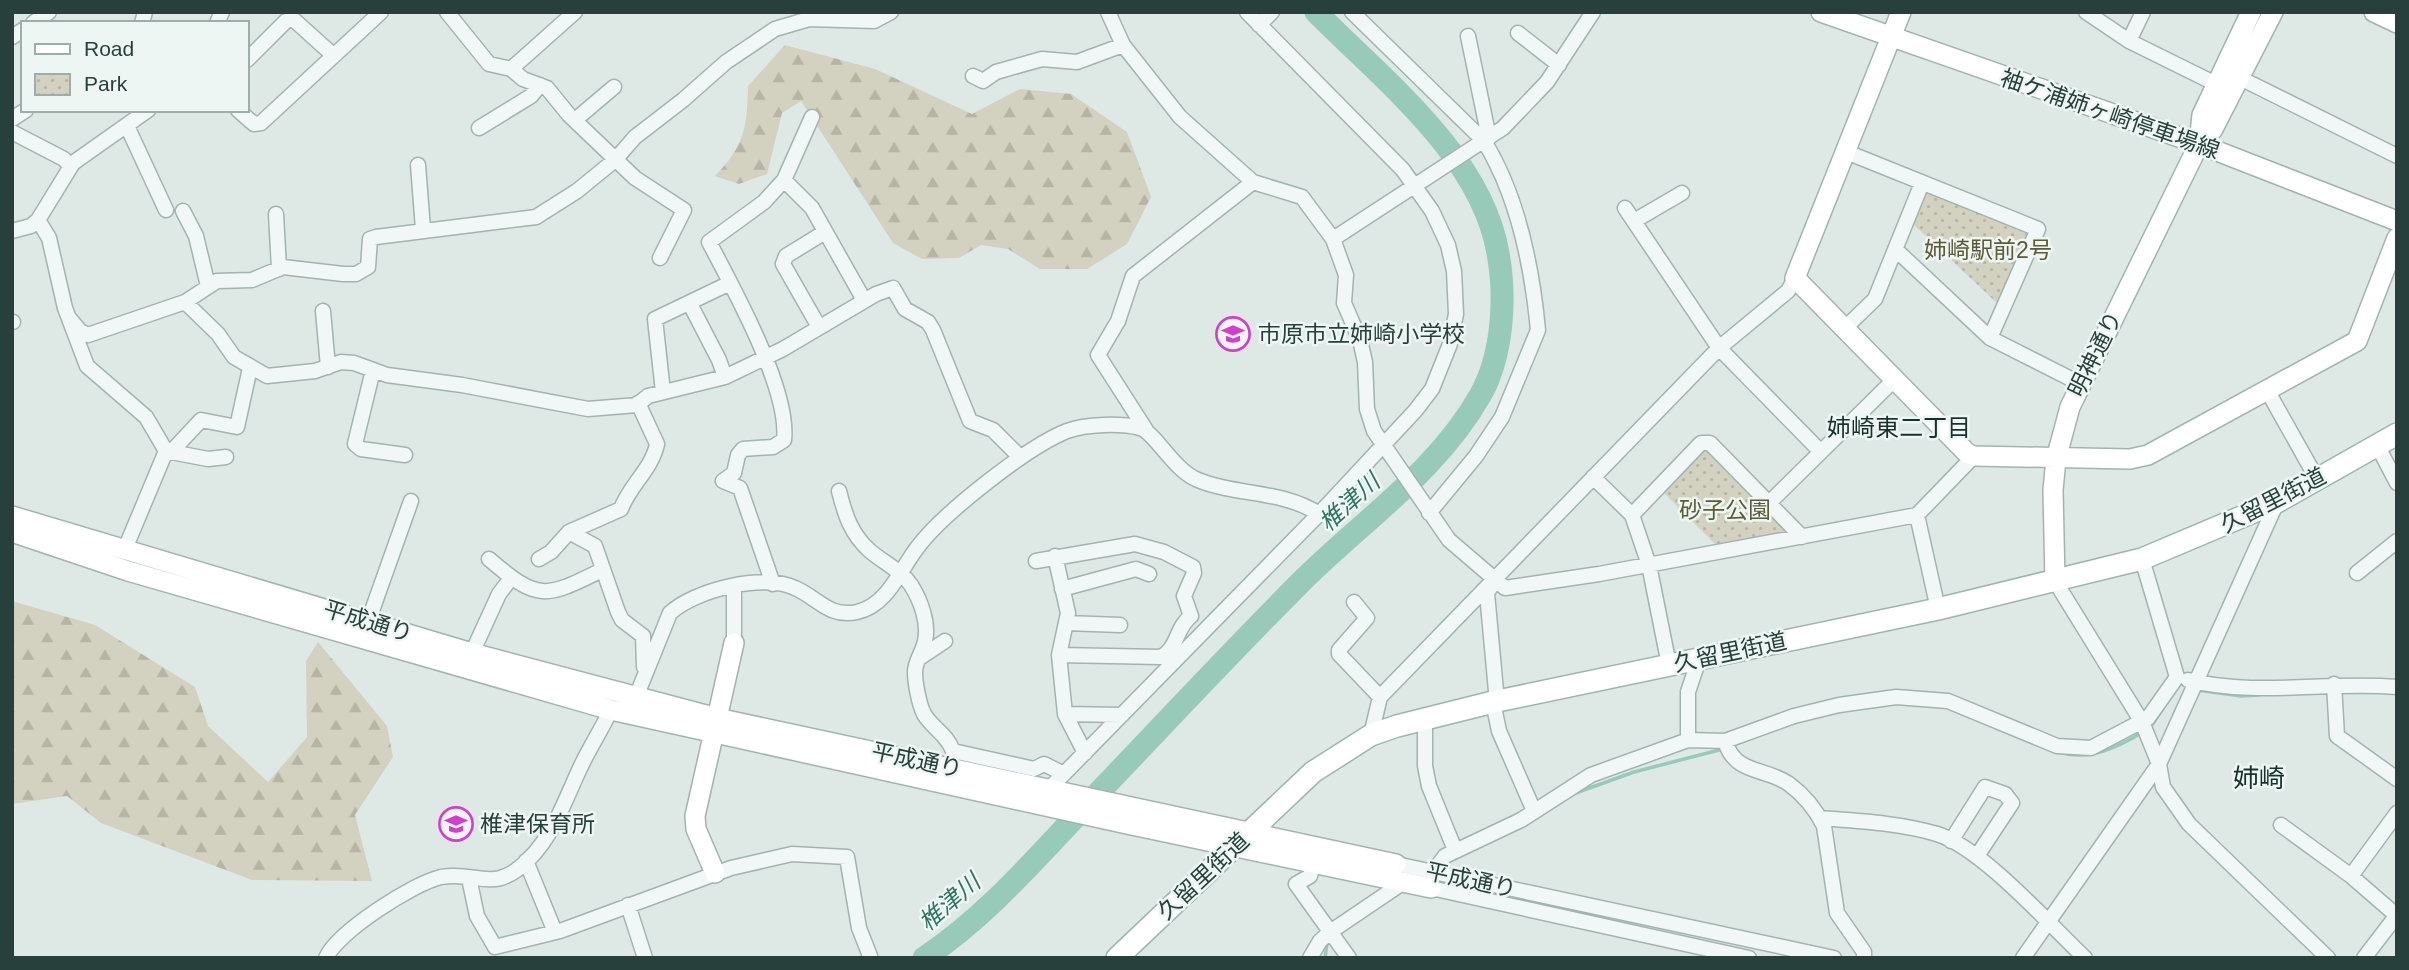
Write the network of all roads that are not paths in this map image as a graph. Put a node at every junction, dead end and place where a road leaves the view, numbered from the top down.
1 (381, 12) edge
2 (447, 12) edge
3 (575, 12) edge
4 (775, 12) edge
5 (891, 12) edge
6 (1108, 12) edge
7 (1247, 12) edge
8 (1272, 12) edge
9 (1352, 12) edge
10 (1593, 12) edge
11 (1821, 12) edge
12 (1901, 12) edge
13 (2086, 12) edge
14 (2143, 12) edge
15 (2251, 12) edge
16 (2273, 12) edge
17 (2374, 12) edge
18 (2397, 23) edge
19 (1259, 25) junction
20 (782, 26) junction
21 (1518, 33) dead end
22 (1468, 36) dead end
23 (1890, 37) junction
24 (2129, 41) junction
25 (1123, 45) junction
26 (334, 55) junction
27 (248, 59) edge
28 (1559, 65) junction
29 (512, 69) junction
30 (973, 76) dead end
31 (2240, 78) junction
32 (2217, 84) junction
33 (540, 85) junction
34 (614, 87) dead end
35 (145, 112) edge
36 (240, 112) edge
37 (812, 117) dead end
38 (575, 120) junction
39 (127, 126) junction
40 (479, 128) dead end
41 (12, 132) edge
42 (1486, 139) junction
43 (2199, 144) junction
44 (1844, 151) junction
45 (2397, 156) edge
46 (615, 160) junction
47 (418, 165) dead end
48 (70, 166) junction
49 (784, 180) junction
50 (1253, 182) junction
51 (1922, 183) junction
52 (1415, 186) junction
53 (1682, 193) dead end
54 (1625, 208) dead end
55 (166, 210) dead end
56 (183, 211) dead end
57 (276, 214) dead end
58 (38, 220) junction
59 (1634, 221) junction
60 (2397, 221) edge
61 (423, 229) junction
62 (12, 231) edge
63 (825, 232) junction
64 (2397, 238) edge
65 (1333, 239) junction
66 (1895, 249) junction
67 (660, 258) dead end
68 (279, 269) junction
69 (1795, 278) junction
70 (730, 283) junction
71 (208, 286) junction
72 (864, 300) junction
73 (185, 302) junction
74 (690, 304) junction
75 (323, 311) dead end
76 (70, 319) junction
77 (819, 327) junction
78 (1845, 328) junction
79 (1990, 338) junction
80 (1719, 348) junction
81 (765, 358) junction
82 (328, 367) junction
83 (250, 368) junction
84 (373, 370) junction
85 (725, 377) junction
86 (1895, 379) junction
87 (2079, 383) junction
88 (2267, 390) junction
89 (663, 392) junction
90 (638, 403) junction
91 (1146, 430) junction
92 (2397, 434) edge
93 (2377, 445) junction
94 (1382, 446) junction
95 (169, 451) junction
96 (1820, 451) junction
97 (405, 454) dead end
98 (1974, 456) junction
99 (226, 457) dead end
100 (1020, 457) junction
101 (2056, 459) junction
102 (1593, 477) junction
103 (2317, 479) junction
104 (2397, 484) edge
105 (839, 491) dead end
106 (411, 501) dead end
107 (2277, 502) junction
108 (1769, 503) junction
109 (1429, 513) junction
110 (1320, 514) junction
111 (1632, 515) junction
112 (1917, 515) junction
113 (12, 516) edge
114 (12, 532) edge
115 (569, 532) junction
116 (1802, 537) junction
117 (2397, 541) edge
118 (125, 548) junction
119 (1055, 556) junction
120 (489, 559) dead end
121 (539, 559) dead end
122 (2142, 559) junction
123 (1036, 561) dead end
124 (1649, 565) junction
125 (603, 570) junction
126 (2357, 573) dead end
127 (902, 574) junction
128 (1149, 574) dead end
129 (511, 578) junction
130 (1494, 580) junction
131 (2055, 581) junction
132 (773, 584) junction
133 (734, 587) junction
134 (1062, 589) junction
135 (1354, 602) dead end
136 (1938, 609) junction
137 (1191, 616) junction
138 (368, 622) junction
139 (1066, 623) junction
140 (1119, 625) dead end
141 (1210, 626) junction
142 (945, 641) dead end
143 (734, 643) joint
144 (472, 653) junction
145 (1059, 655) junction
146 (918, 659) junction
147 (1699, 659) junction
148 (1669, 665) junction
149 (646, 674) junction
150 (2177, 677) junction
151 (2194, 682) junction
152 (2334, 684) junction
153 (2397, 687) edge
154 (636, 697) junction
155 (1380, 697) junction
156 (1495, 702) junction
157 (611, 710) junction
158 (1065, 714) junction
159 (1122, 715) junction
160 (1426, 718) junction
161 (2142, 722) junction
162 (715, 726) junction
163 (1371, 735) junction
164 (1688, 740) junction
165 (1725, 741) junction
166 (1085, 753) junction
167 (2159, 764) junction
168 (2397, 779) edge
169 (1053, 789) junction
170 (1534, 811) junction
171 (2397, 813) edge
172 (1819, 818) junction
173 (2281, 825) dead end
174 (1242, 839) junction
175 (1951, 841) junction
176 (1455, 850) junction
177 (1977, 856) junction
178 (526, 861) junction
179 (1396, 863) joint
180 (1313, 864) junction
181 (715, 873) junction
182 (2351, 876) junction
183 (469, 878) junction
184 (1432, 880) junction
185 (1404, 882) junction
186 (628, 905) junction
187 (2397, 915) edge
188 (2048, 923) junction
189 (555, 932) junction
190 (1330, 932) junction
191 (870, 956) edge
192 (326, 958) edge
193 (645, 958) edge
194 (1117, 958) edge
195 (1310, 958) edge
196 (1349, 958) edge
197 (1749, 958) edge
198 (1834, 958) edge
199 (1864, 958) edge
200 (2023, 958) edge
201 (2085, 958) edge
202 (2328, 958) edge
203 (2364, 958) edge

1 - 26 street
2 - 29 street
3 - 29 street
4 - 20 street
5 - 20 street
6 - 25 street
7 - 19 street
8 - 19 street
9 - 42 street
10 - 28 street
11 - 23 street, 袖ケ浦姉ヶ崎停車場線
12 - 23 street
13 - 24 street
14 - 24 street
15 - 32 street, 明神通り
16 - 31 street, 明神通り
17 - 18 street
19 - 52 street
20 - 46 street
21 - 28 street
22 - 42 street
23 - 43 street, 袖ケ浦姉ヶ崎停車場線
23 - 44 street
24 - 32 street
25 - 30 street
25 - 50 street
26 - 27 street
26 - 36 street
28 - 42 street
29 - 33 street
31 - 43 street, 明神通り
31 - 45 street
32 - 43 street, 明神通り
33 - 38 street
33 - 40 street
34 - 38 street
35 - 39 street
37 - 49 street
38 - 46 street
39 - 48 street
39 - 55 street
41 - 48 street
42 - 52 street
42 - 109 street
43 - 60 street, 袖ケ浦姉ヶ崎停車場線
43 - 87 street, 明神通り
44 - 51 street
44 - 69 street
46 - 61 street
46 - 67 street
47 - 61 street
48 - 58 street
49 - 63 street
49 - 70 street
50 - 65 street
50 - 91 street
51 - 66 street
51 - 79 street
52 - 65 street
52 - 94 street
53 - 59 street
54 - 59 street
56 - 71 street
57 - 68 street
58 - 62 street
58 - 76 street
59 - 80 street
61 - 68 street
63 - 72 street
63 - 77 street
64 - 88 street
65 - 94 street
66 - 78 street
66 - 79 street
68 - 71 street
69 - 78 street
69 - 80 street
70 - 74 street
70 - 81 street
71 - 73 street
72 - 77 street
72 - 100 street
73 - 76 street
73 - 83 street
74 - 85 street
74 - 89 street
75 - 82 street
76 - 95 street
77 - 81 street
78 - 86 street
79 - 87 street
80 - 96 street
80 - 102 street
81 - 85 street
81 - 132 street
82 - 83 street
82 - 84 street
83 - 95 street
84 - 90 street
84 - 97 street
85 - 89 street
86 - 96 street
86 - 98 street
87 - 101 street, 明神通り
88 - 101 street
88 - 103 street
89 - 90 street
90 - 115 street
91 - 100 street
91 - 110 street
92 - 93 main road, 久留里街道
93 - 103 main road, 久留里街道
93 - 104 street
94 - 109 street
94 - 110 street
95 - 99 street
95 - 118 street
96 - 108 street
98 - 101 street
98 - 112 street
100 - 127 street
101 - 131 street, 明神通り
102 - 111 street
102 - 130 street
103 - 107 main road, 久留里街道
105 - 127 street
106 - 138 street
107 - 122 main road, 久留里街道
107 - 151 street
108 - 111 street
108 - 116 street
109 - 130 street
110 - 141 street
111 - 124 street
112 - 116 street
112 - 136 street
113 - 118 street, 平成通り
114 - 157 street, 平成通り
115 - 121 street
115 - 125 street
116 - 124 street
117 - 126 street
118 - 138 street, 平成通り
119 - 123 street
119 - 134 street
119 - 137 street
120 - 129 street
122 - 131 main road, 久留里街道
122 - 150 street
124 - 130 street
124 - 148 street
125 - 129 street
125 - 149 street
127 - 132 street
127 - 146 street
128 - 134 street
129 - 144 street
130 - 155 street
130 - 156 street
131 - 136 main road, 久留里街道
131 - 161 street
132 - 133 street
133 - 143 street
133 - 149 street
134 - 139 street
135 - 155 street
136 - 147 main road, 久留里街道
137 - 141 street
137 - 145 street
138 - 144 street, 平成通り
139 - 140 street
139 - 145 street
141 - 159 street
142 - 146 street
143 - 162 street
144 - 154 street, 平成通り
145 - 158 street
146 - 169 street
147 - 148 main road, 久留里街道
147 - 164 street
148 - 156 main road, 久留里街道
149 - 154 street
150 - 151 street
150 - 161 street
151 - 152 street
151 - 167 street
152 - 153 street
152 - 168 street
154 - 162 street, 平成通り
155 - 163 street
156 - 160 main road, 久留里街道
156 - 170 street
157 - 162 street, 平成通り
157 - 178 street
158 - 159 street
158 - 166 street
159 - 166 street
160 - 163 main road, 久留里街道
160 - 176 street
161 - 165 street
161 - 167 street
162 - 169 street, 平成通り
162 - 181 street
163 - 174 main road, 久留里街道
164 - 165 street
164 - 170 street
165 - 172 street
166 - 169 street
167 - 188 street
167 - 202 street
169 - 174 street, 平成通り
169 - 174 street, 平成通り
170 - 176 street
171 - 182 street
172 - 175 street
172 - 199 street
173 - 182 street
174 - 179 street, 平成通り
174 - 180 street, 平成通り
174 - 194 main road, 久留里街道
175 - 177 street
175 - 177 street
176 - 184 street
177 - 188 street
178 - 183 street
178 - 189 street
179 - 184 street, 平成通り
180 - 185 street, 平成通り
180 - 190 street
181 - 186 street
181 - 191 street
182 - 187 street
183 - 189 street
183 - 192 street
184 - 185 street, 平成通り
184 - 197 street, 平成通り
184 - 198 street, 平成通り
185 - 190 street
186 - 189 street
186 - 193 street
187 - 203 street
188 - 200 street
188 - 201 street
190 - 195 street
190 - 196 street

